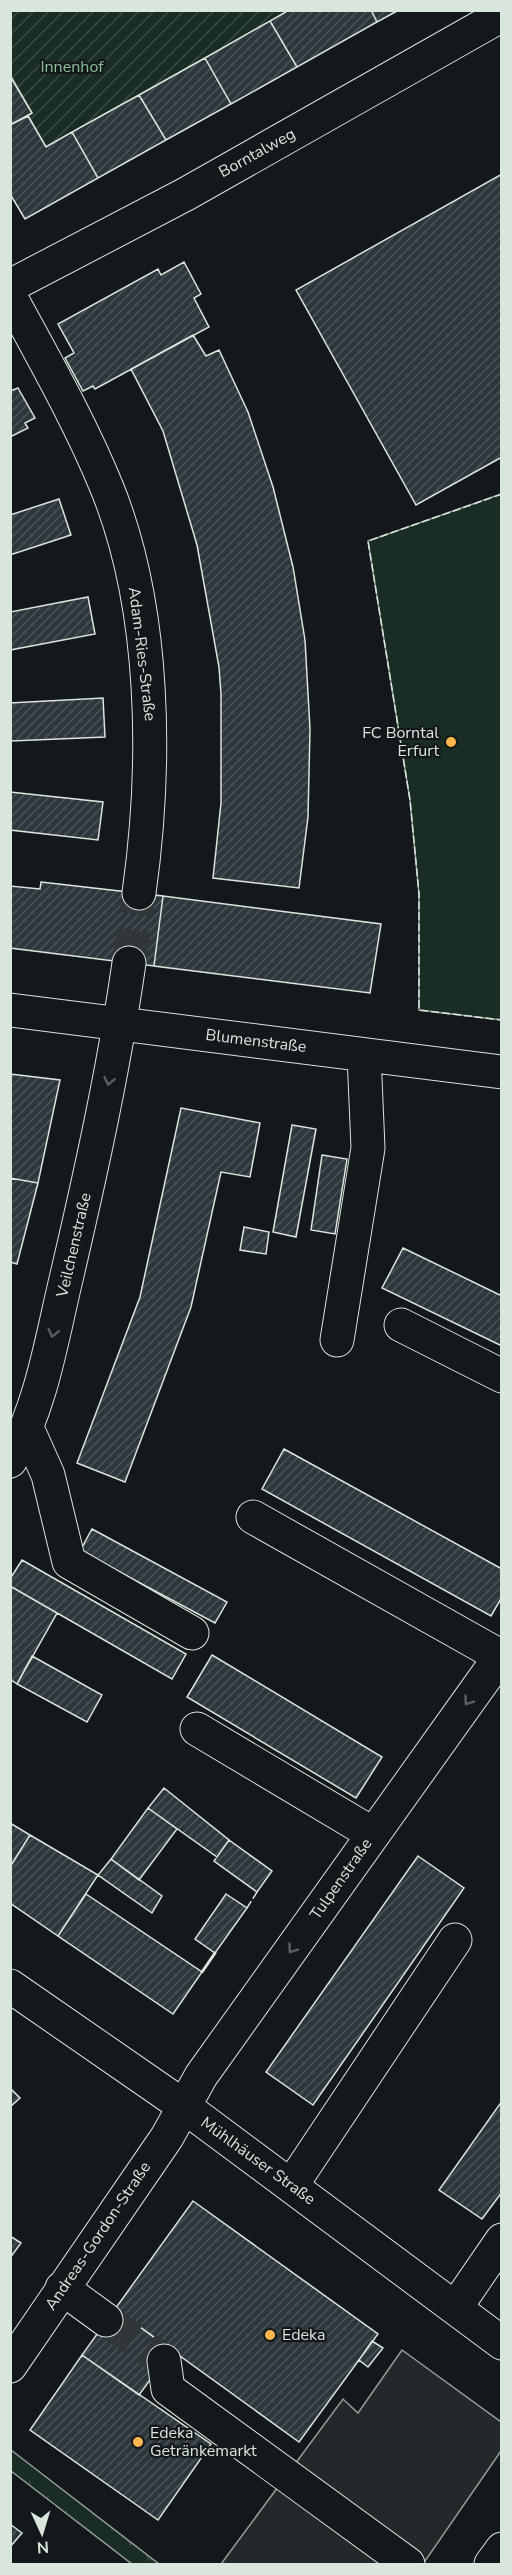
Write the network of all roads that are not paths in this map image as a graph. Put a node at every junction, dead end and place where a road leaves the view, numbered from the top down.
1 (501, 15) edge
2 (10, 286) edge
3 (10, 297) edge
4 (139, 893) tunnel mouth
5 (129, 963) tunnel mouth
6 (10, 1010) edge
7 (120, 1024) junction
8 (364, 1055) junction
9 (501, 1072) edge
10 (401, 1324) dead end
11 (336, 1340) dead end
12 (501, 1376) edge
13 (28, 1430) junction
14 (10, 1461) edge
15 (253, 1517) dead end
16 (192, 1633) dead end
17 (501, 1655) edge
18 (197, 1729) dead end
19 (373, 1834) junction
20 (455, 1940) dead end
21 (10, 1986) edge
22 (182, 2105) junction
23 (291, 2186) junction
24 (501, 2240) edge
25 (62, 2288) junction
26 (456, 2307) junction
27 (106, 2320) tunnel mouth
28 (501, 2343) edge
29 (164, 2361) tunnel mouth
30 (10, 2366) edge
31 (501, 2549) edge
32 (408, 2565) edge
33 (491, 2565) edge

1 - 2 street, Borntalweg
3 - 4 street, Adam-Ries-Straße
5 - 7 street
6 - 7 street, Blumenstraße
7 - 8 street, Blumenstraße
7 -> 13 street, Veilchenstraße
8 - 9 street, Blumenstraße
8 - 11 street
10 - 12 street
13 - 14 street, Veilchenstraße
13 - 16 street
15 - 17 street
17 -> 19 street, Tulpenstraße
18 - 19 street
19 -> 22 street, Tulpenstraße
20 - 23 street
21 - 22 street, Mühlhäuser Straße
22 - 23 street, Mühlhäuser Straße
22 - 25 street, Andreas-Gordon-Straße
23 - 26 street, Mühlhäuser Straße
24 - 26 street
25 - 27 street
25 - 30 street, Andreas-Gordon-Straße
26 - 28 street, Mühlhäuser Straße
29 - 32 street
31 - 33 street

